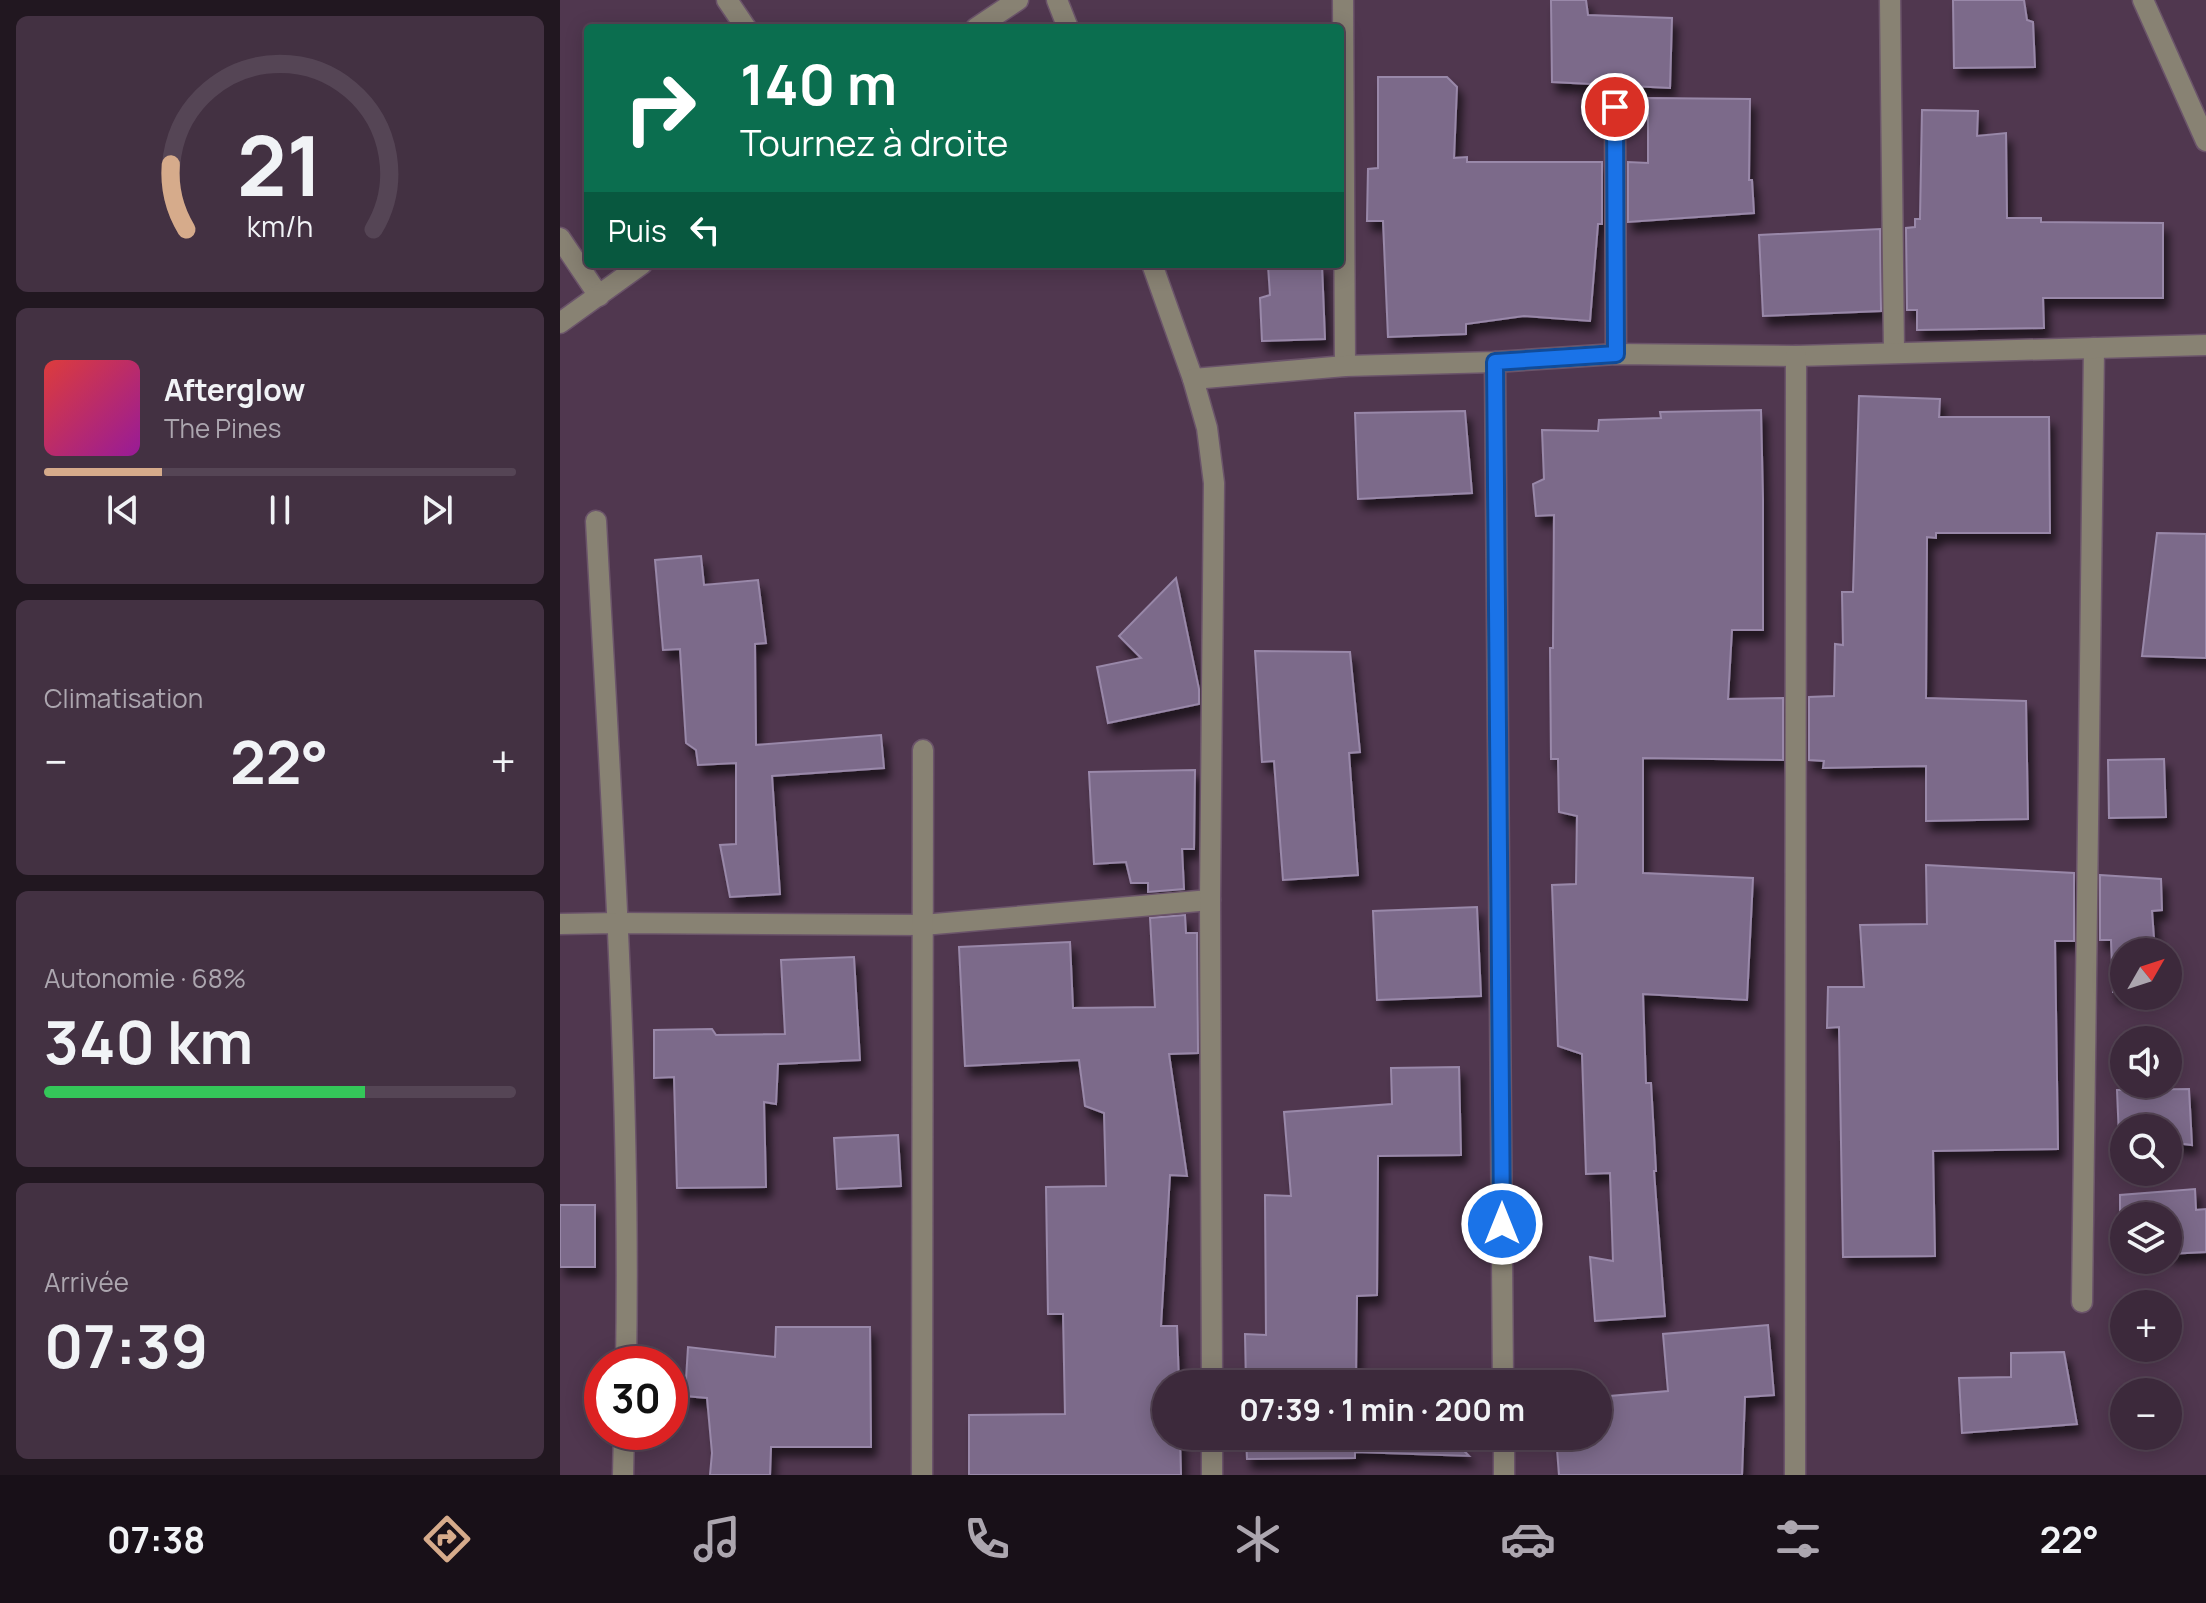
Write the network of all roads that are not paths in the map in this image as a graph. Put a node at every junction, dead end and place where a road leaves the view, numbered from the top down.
1 (727, 0) edge
2 (1018, 0) edge
3 (1057, 0) edge
4 (1343, 0) edge
5 (1890, 0) edge
6 (2143, 0) edge
7 (743, 24) edge
8 (982, 24) edge
9 (1066, 24) edge
10 (1343, 24) edge
11 (1615, 107) dead end
12 (2206, 141) edge
13 (1344, 183) edge
14 (560, 238) edge
15 (637, 268) edge
16 (1153, 268) edge
17 (599, 296) junction
18 (560, 323) edge
19 (2206, 345) edge
20 (2094, 348) junction
21 (1894, 352) junction
22 (1616, 354) junction
23 (1796, 356) junction
24 (1495, 362) junction
25 (1345, 366) junction
26 (1193, 379) junction
27 (596, 521) dead end
28 (923, 750) dead end
29 (1210, 900) junction
30 (618, 923) junction
31 (560, 924) edge
32 (923, 925) junction
33 (2082, 1302) dead end
34 (626, 1346) edge
35 (1212, 1370) edge
36 (1503, 1370) edge
37 (624, 1450) edge
38 (1212, 1450) edge
39 (1504, 1450) edge
40 (623, 1475) edge
41 (922, 1475) edge
42 (1212, 1475) edge
43 (1504, 1475) edge
44 (1795, 1475) edge

1 - 7 street
2 - 8 street
3 - 9 street
4 - 10 street
5 - 21 street
6 - 12 street
11 - 22 street
13 - 25 street
14 - 17 street
15 - 17 street
16 - 26 street
17 - 18 street
19 - 20 street
20 - 21 street
20 - 33 street
21 - 23 street
22 - 23 street
22 - 24 street
23 - 44 street
24 - 25 street
24 - 36 street
25 - 26 street
26 - 29 street
27 - 30 street
28 - 32 street
29 - 32 street
29 - 35 street
30 - 31 street
30 - 32 street
30 - 34 street
32 - 41 street
37 - 40 street
38 - 42 street
39 - 43 street

